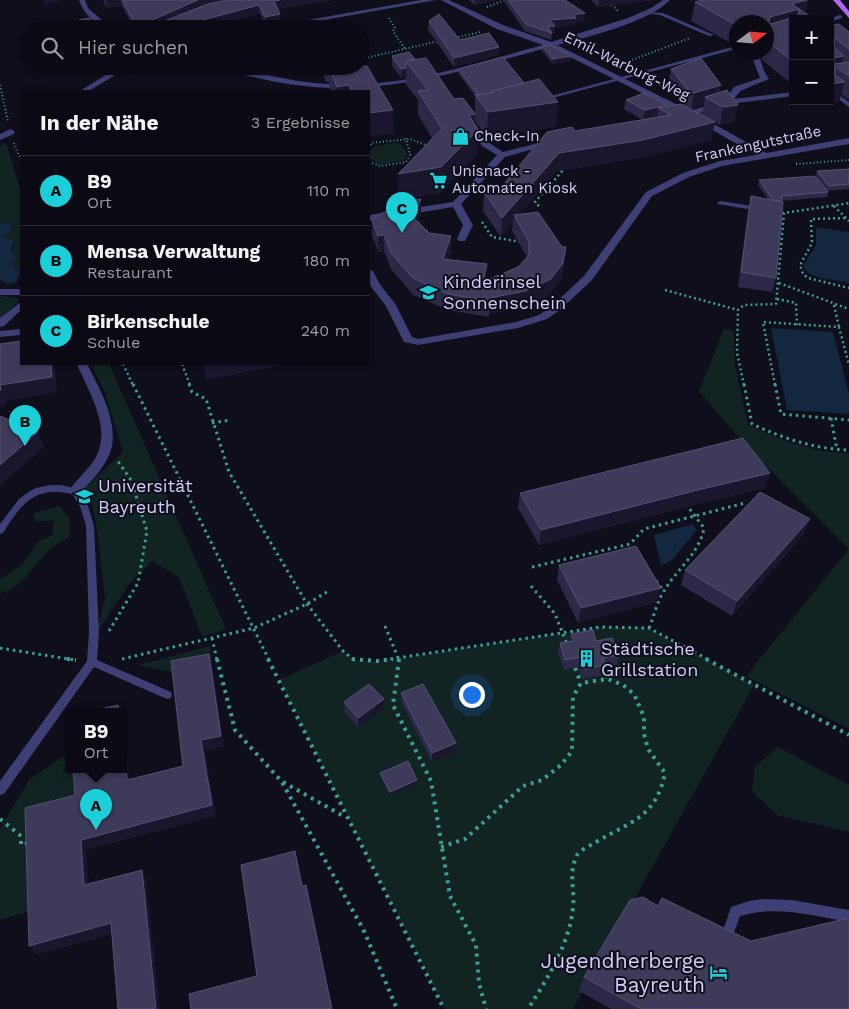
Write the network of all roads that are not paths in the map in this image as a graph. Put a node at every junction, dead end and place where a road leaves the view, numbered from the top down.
1 (82, 0) edge
2 (433, 0) edge
3 (444, 0) edge
4 (668, 0) edge
5 (836, 0) edge
6 (647, 13) junction
7 (849, 16) edge
8 (840, 17) dead end
9 (834, 19) edge
10 (98, 20) edge
11 (313, 20) edge
12 (711, 35) dead end
13 (551, 45) junction
14 (729, 50) edge
15 (757, 60) edge
16 (111, 75) edge
17 (258, 75) edge
18 (621, 79) junction
19 (765, 79) junction
20 (314, 89) edge
21 (86, 90) edge
22 (834, 93) edge
23 (789, 95) edge
24 (778, 96) junction
25 (536, 101) edge
26 (728, 102) junction
27 (849, 105) edge
28 (690, 114) junction
29 (464, 116) edge
30 (672, 118) edge
31 (11, 132) road end
32 (0, 137) edge
33 (562, 141) edge
34 (849, 141) edge
35 (502, 155) junction
36 (764, 156) junction
37 (720, 203) dead end
38 (456, 204) junction
39 (766, 210) edge
40 (370, 218) edge
41 (462, 239) dead end
42 (370, 275) edge
43 (0, 292) edge
44 (20, 292) edge
45 (20, 306) edge
46 (0, 324) edge
47 (20, 332) edge
48 (0, 334) edge
49 (82, 365) edge
50 (75, 491) junction
51 (0, 531) edge
52 (92, 662) junction
53 (167, 695) dead end
54 (0, 790) edge
55 (849, 916) edge
56 (728, 934) edge

1 - 10 street
2 - 11 street
3 - 13 street, Emil-Warburg-Weg
4 - 6 street
5 - 7 main road
6 - 12 lane
6 - 13 street
8 - 9 street
13 - 18 street, Emil-Warburg-Weg
13 - 20 street
14 - 18 lane
15 - 19 street
16 - 21 street
17 - 20 street
18 - 25 lane
18 - 28 street, Emil-Warburg-Weg
19 - 24 street
19 - 26 street, Emil-Warburg-Weg
22 - 27 lane
23 - 24 street, Emil-Warburg-Weg
24 - 26 street, Emil-Warburg-Weg
26 - 28 street, Emil-Warburg-Weg
28 - 30 street, Emil-Warburg-Weg
28 - 36 street, Emil-Warburg-Weg
29 - 35 street
31 - 32 street
33 - 35 street
34 - 36 street, Frankengutstraße
35 - 38 street
36 - 42 street, Frankengutstraße
37 - 39 lane
38 - 40 street
38 - 41 street
43 - 44 street
45 - 46 street
47 - 48 street
49 - 50 street
50 - 51 lane
50 - 52 lane
52 - 53 lane
52 - 54 lane
55 - 56 lane

